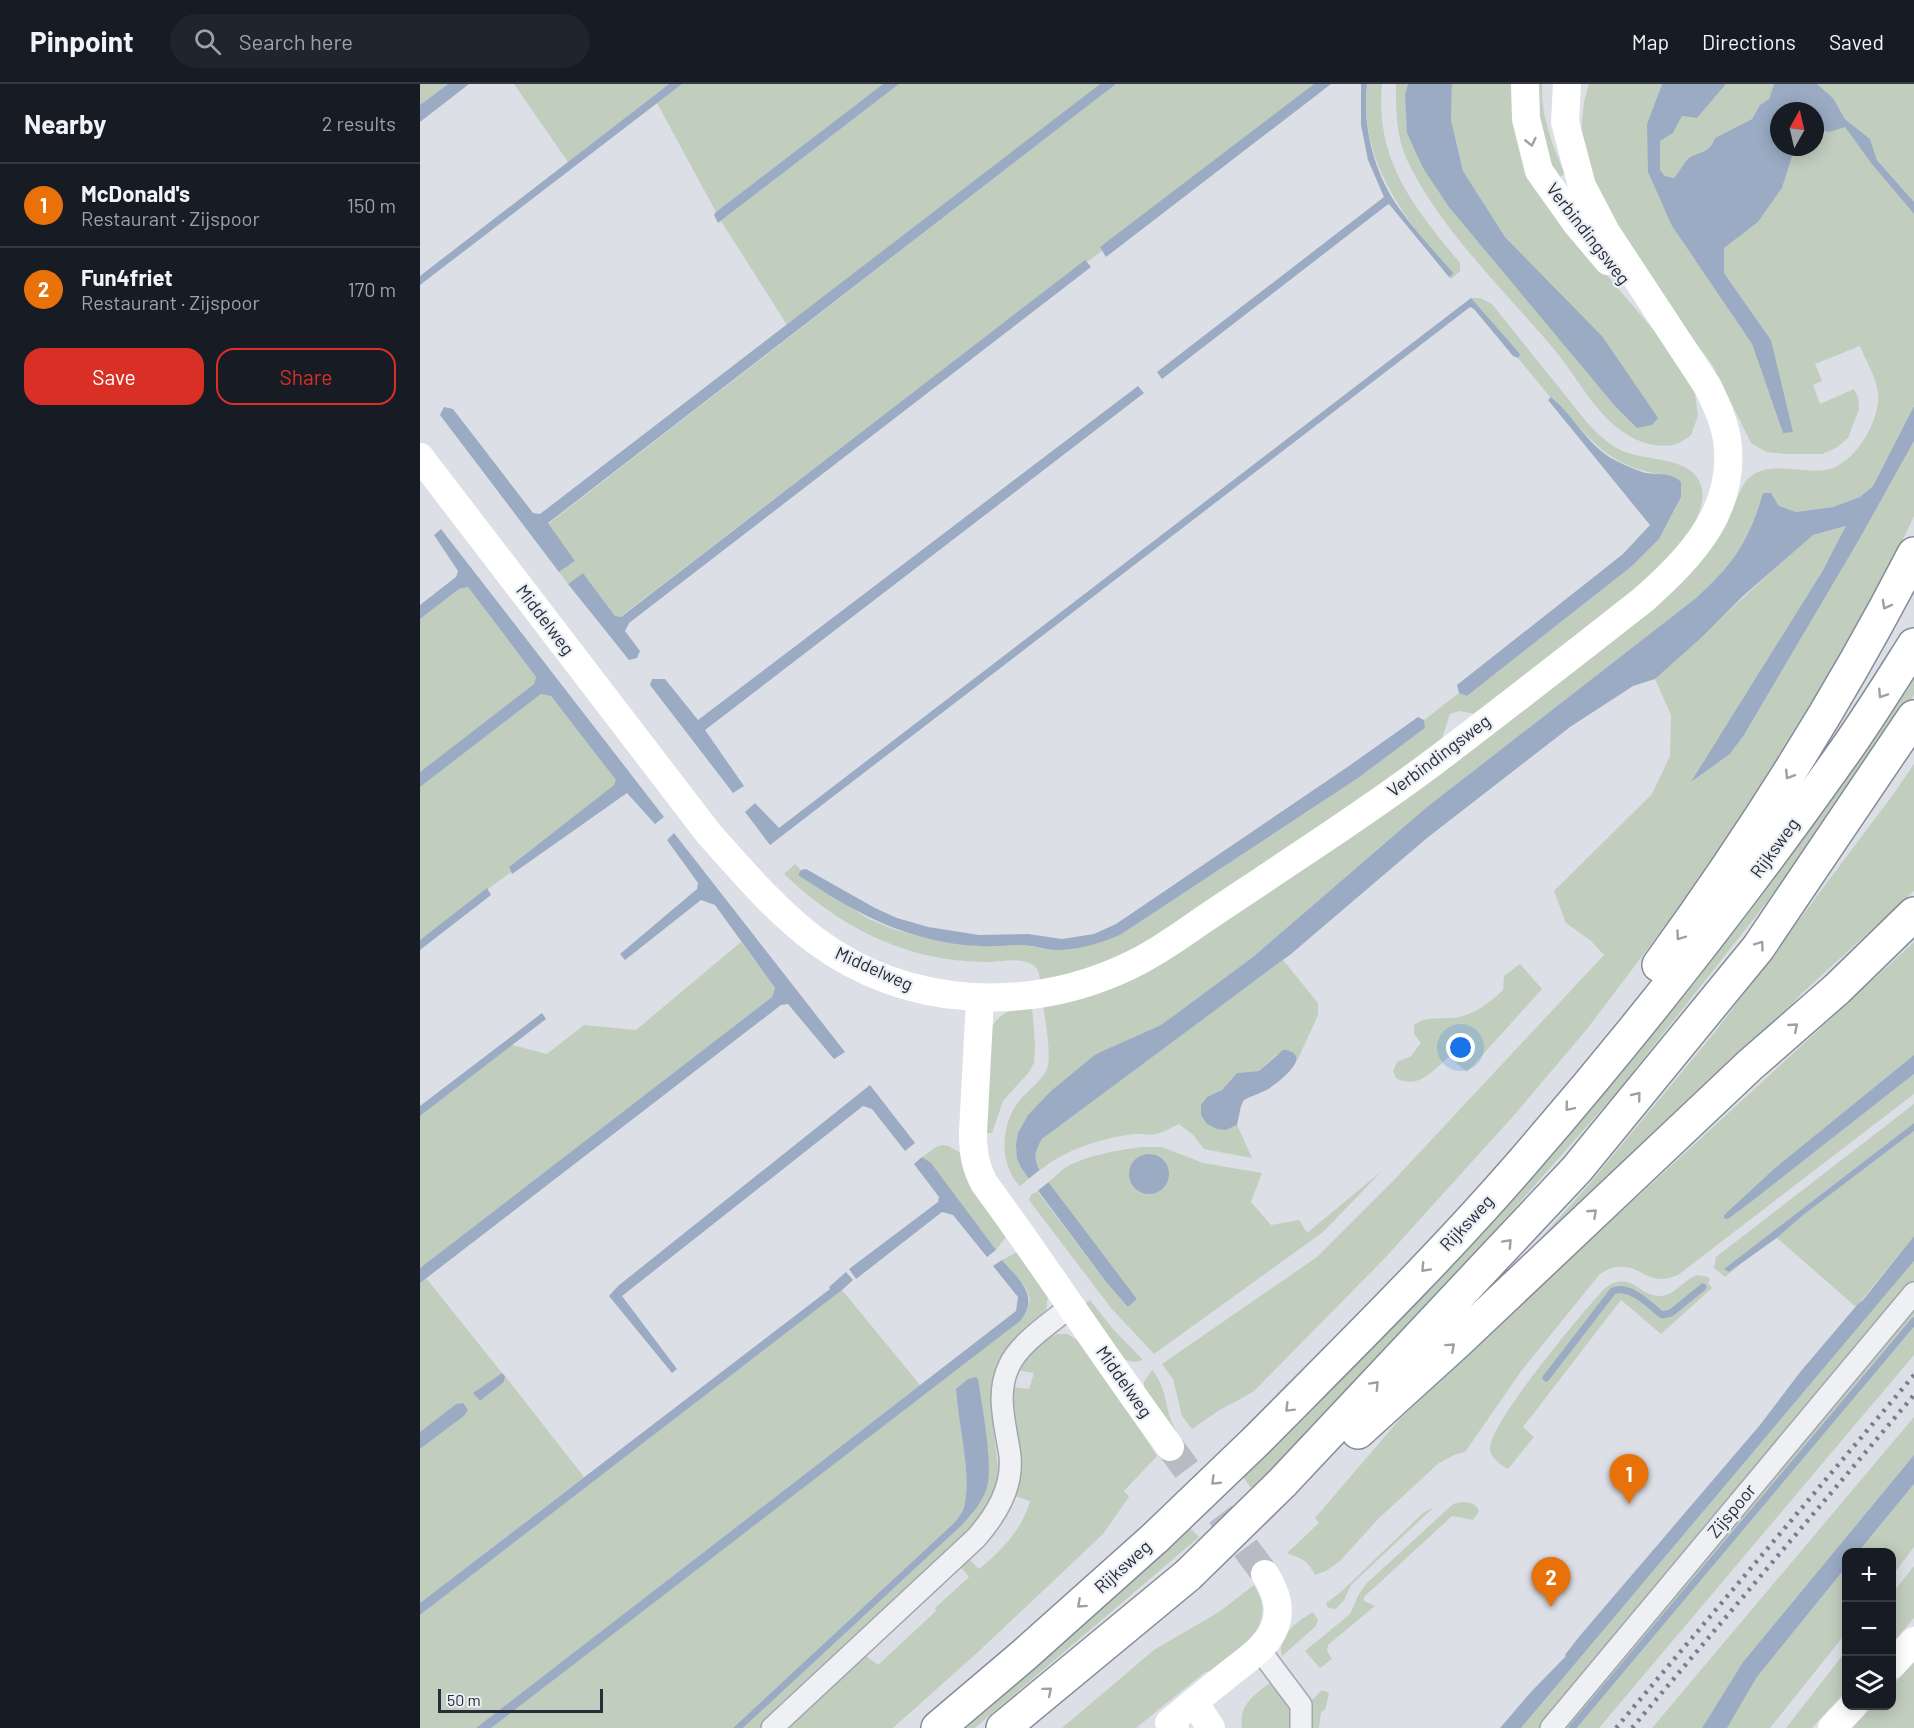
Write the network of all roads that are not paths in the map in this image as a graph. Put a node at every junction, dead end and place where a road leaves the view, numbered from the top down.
1 (1525, 84) edge
2 (1568, 84) edge
3 (1695, 365) junction
4 (420, 457) edge
5 (1914, 554) edge
6 (1914, 645) edge
7 (1914, 717) edge
8 (1914, 914) edge
9 (980, 999) junction
10 (1606, 1062) junction
11 (1914, 1293) edge
12 (1071, 1306) junction
13 (1170, 1447) tunnel mouth
14 (1306, 1458) junction
15 (1265, 1574) tunnel mouth
16 (1914, 1641) edge
17 (1259, 1649) junction
18 (1896, 1661) edge
19 (1194, 1702) junction
20 (1849, 1710) edge
21 (1169, 1726) edge
22 (772, 1728) edge
23 (938, 1728) edge
24 (1003, 1728) edge
25 (1211, 1728) edge
26 (1301, 1728) edge
27 (1551, 1728) edge
28 (1832, 1728) edge

1 -> 3 street, Verbindingsweg
2 - 3 street, Verbindingsweg
3 - 9 street, Verbindingsweg
4 - 9 street, Middelweg
5 -> 10 highway
6 -> 10 highway, Rijksweg
14 -> 7 highway
14 -> 8 highway
9 - 12 street, Middelweg
10 -> 23 highway, Rijksweg, bridge
11 - 27 street, Zijspoor
12 - 13 street, Middelweg
12 - 22 street
24 -> 14 highway, bridge
15 - 17 street
16 - 18 street
17 - 19 street
17 - 26 street
19 - 21 street
19 - 25 street
20 - 28 street

